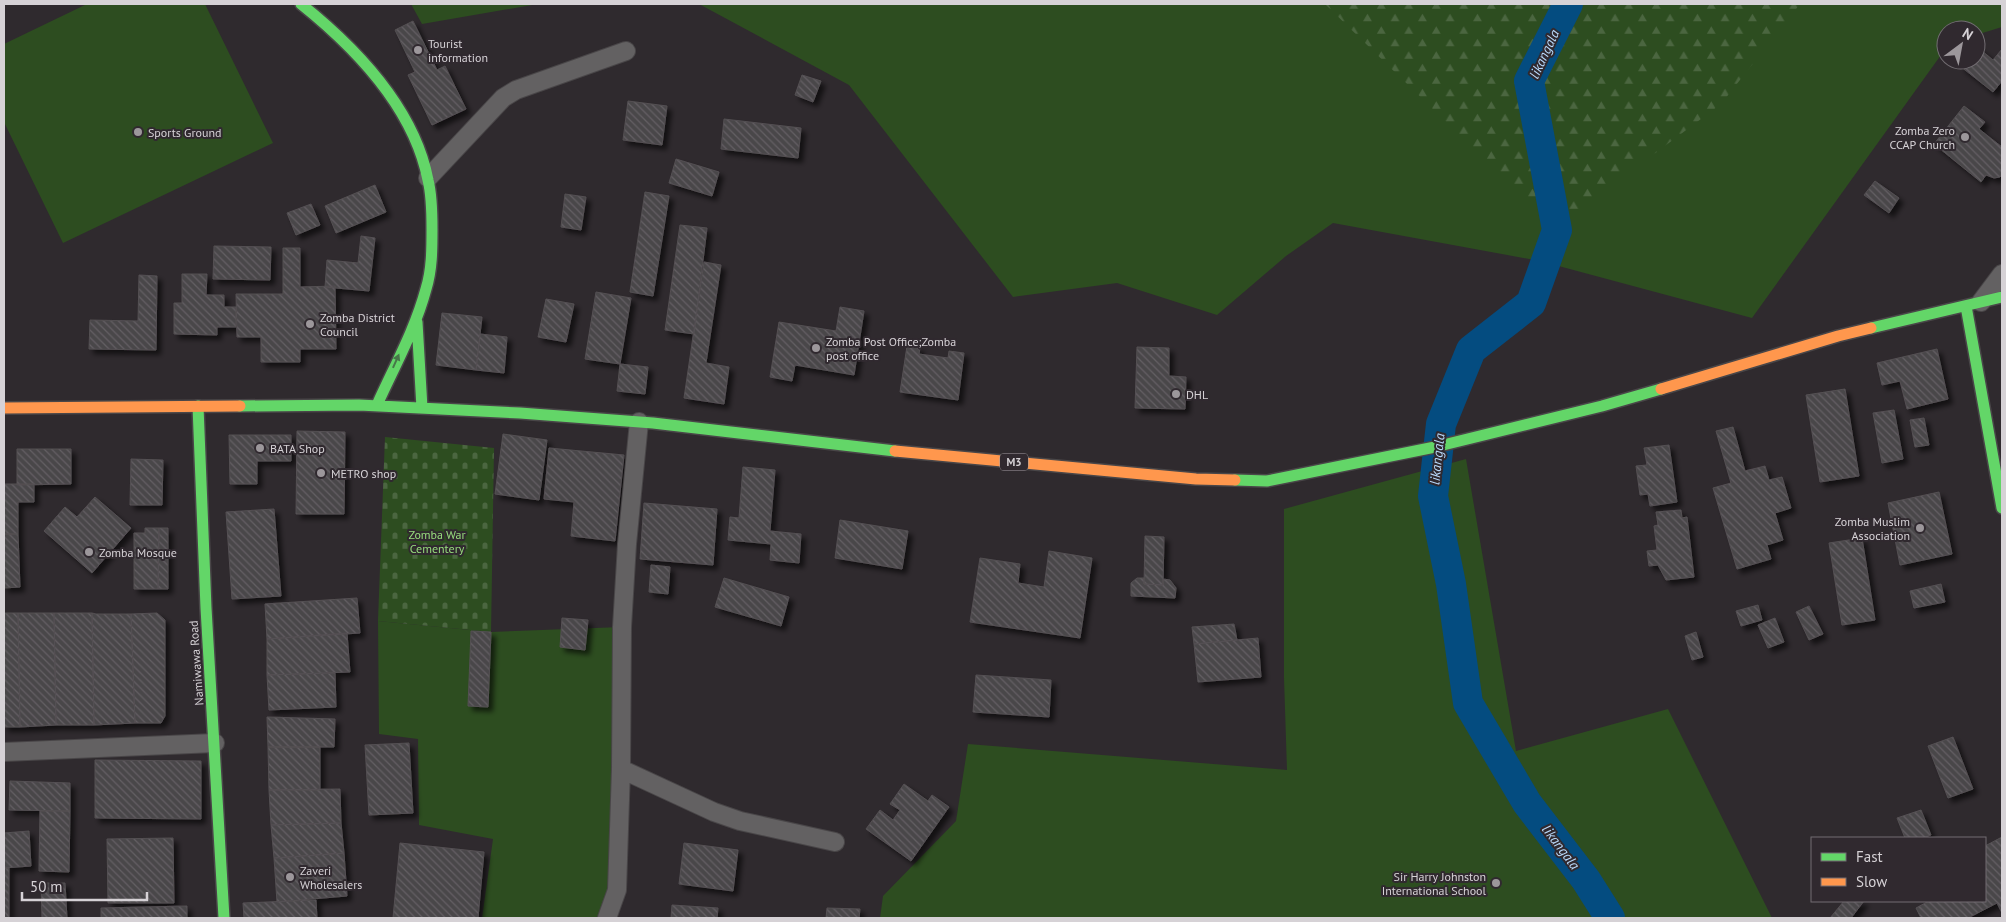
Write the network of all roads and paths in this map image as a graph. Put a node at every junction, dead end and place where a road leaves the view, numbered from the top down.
1 (301, 4) edge
2 (626, 51) dead end
3 (428, 178) junction
4 (2002, 274) edge
5 (2002, 297) edge
6 (1973, 304) junction
7 (417, 316) junction
8 (376, 405) junction
9 (198, 406) junction
10 (4, 408) edge
11 (422, 408) junction
12 (639, 422) junction
13 (2002, 508) edge
14 (215, 743) junction
15 (4, 752) edge
16 (621, 769) junction
17 (836, 842) dead end
18 (224, 918) edge
19 (607, 918) edge

1 - 3 main road
2 - 3 street
3 - 7 main road
4 - 6 street
5 - 6 main road, M3
6 - 12 main road, M3
6 - 13 main road
8 -> 7 main road
7 - 11 main road
8 - 9 main road, M3
8 - 11 main road, M3
9 - 10 main road, M3
9 - 14 main road, Namiwawa Road
11 - 12 main road, M3
12 - 16 street
14 - 15 street
14 - 18 main road, Namiwawa Road
16 - 17 street
16 - 19 street

